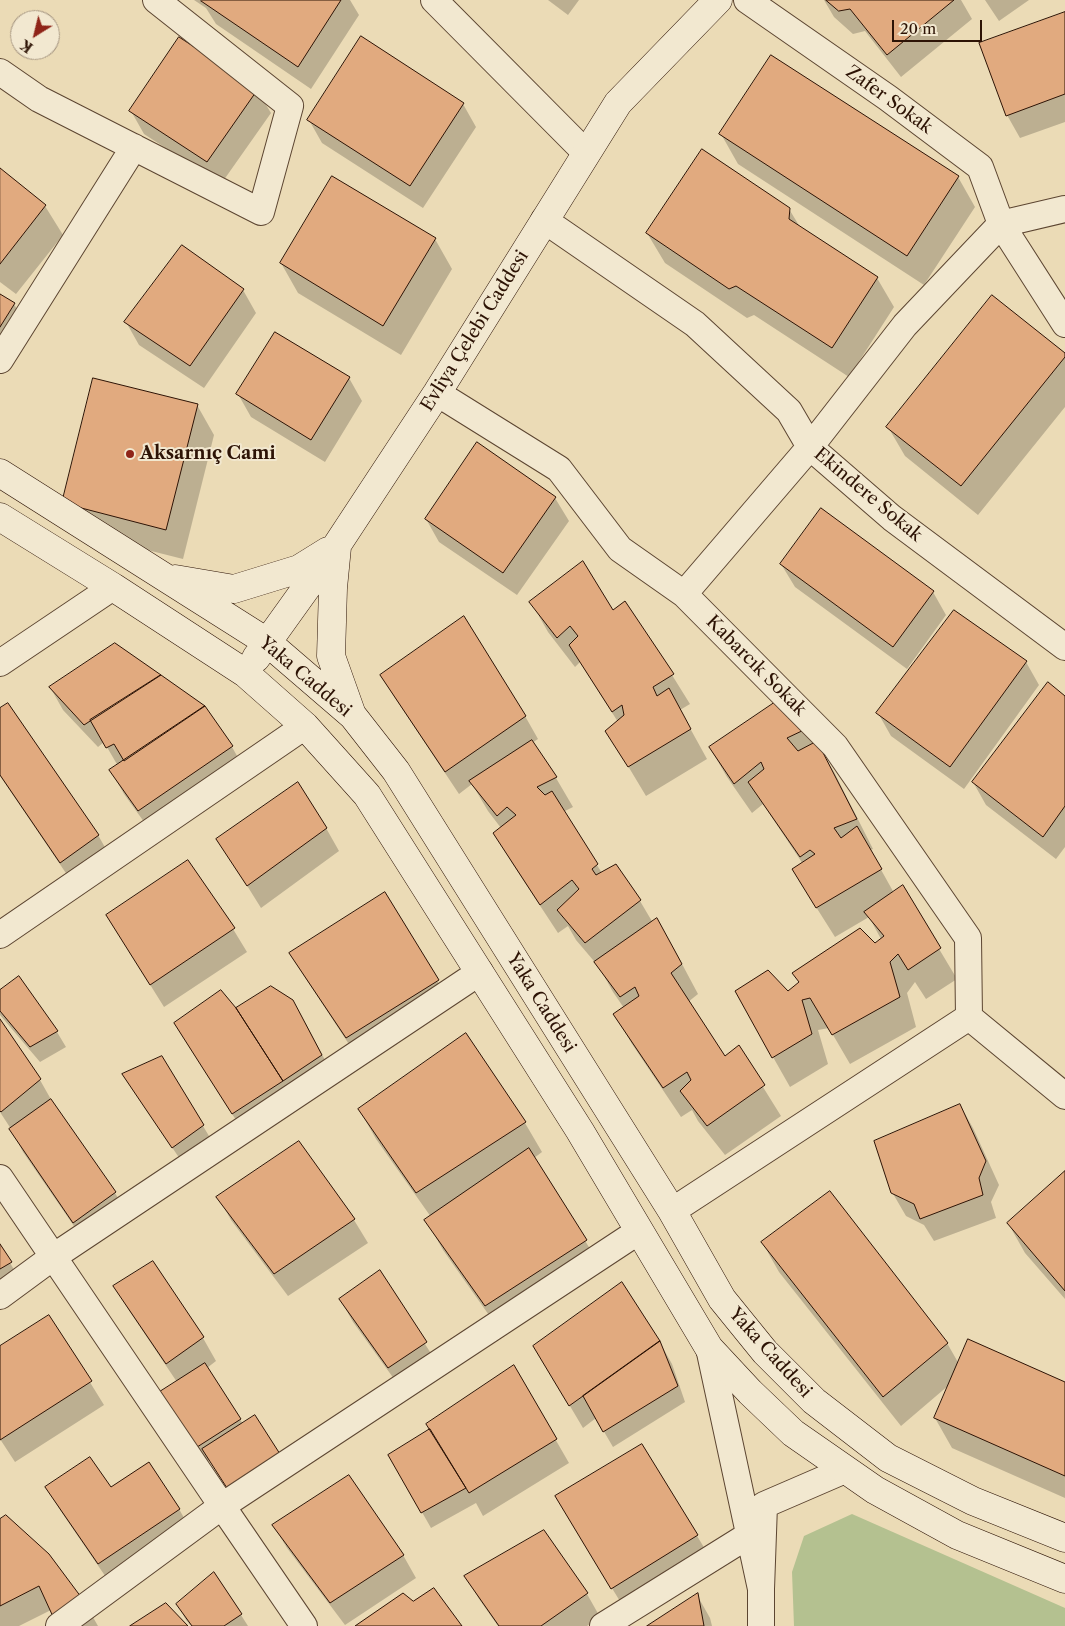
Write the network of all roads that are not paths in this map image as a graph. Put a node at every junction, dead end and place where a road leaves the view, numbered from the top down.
1 (156, 0) edge
2 (434, 0) edge
3 (718, 0) edge
4 (747, 0) edge
5 (0, 72) edge
6 (134, 147) junction
7 (586, 153) junction
8 (1065, 209) edge
9 (544, 220) junction
10 (1001, 224) junction
11 (1065, 324) edge
12 (0, 360) edge
13 (437, 393) junction
14 (810, 447) junction
15 (0, 473) edge
16 (0, 518) edge
17 (338, 544) junction
18 (163, 577) junction
19 (113, 587) junction
20 (684, 594) junction
21 (267, 642) junction
22 (1065, 647) edge
23 (0, 663) edge
24 (245, 673) junction
25 (353, 716) junction
26 (305, 726) junction
27 (0, 935) edge
28 (480, 972) junction
29 (969, 1017) junction
30 (1065, 1096) edge
31 (0, 1178) edge
32 (672, 1211) junction
33 (639, 1231) junction
34 (53, 1257) junction
35 (0, 1296) edge
36 (709, 1348) junction
37 (845, 1470) junction
38 (222, 1506) junction
39 (749, 1534) junction
40 (1065, 1538) edge
41 (1065, 1579) edge
42 (761, 1589) junction
43 (59, 1626) edge
44 (304, 1626) edge
45 (603, 1626) edge
46 (761, 1626) edge

1 - 6 street
2 - 7 street
3 - 7 street, Evliya Çelebi Caddesi
4 - 10 street, Zafer Sokak
5 - 6 street
6 - 12 street
7 - 9 street, Evliya Çelebi Caddesi
8 - 10 street
9 - 13 street, Evliya Çelebi Caddesi
9 - 14 street, Ekindere Sokak
10 - 11 street, Zafer Sokak
10 - 14 street
13 - 17 street, Evliya Çelebi Caddesi
13 - 20 street, Kabarcık Sokak
14 - 20 street
14 - 22 street, Ekindere Sokak
15 - 18 street, Yaka Caddesi
16 - 19 street, Yaka Caddesi
17 - 18 street
17 - 21 street, Evliya Çelebi Caddesi
17 - 25 street
18 - 21 street, Yaka Caddesi
19 - 23 street
19 - 24 street, Yaka Caddesi
20 - 29 street, Kabarcık Sokak
21 - 24 street, Evliya Çelebi Caddesi
21 - 25 street, Yaka Caddesi
24 - 26 street, Yaka Caddesi
25 - 32 street, Yaka Caddesi
26 - 27 street
26 - 28 street, Yaka Caddesi
28 - 33 street, Yaka Caddesi
28 - 34 street
29 - 30 street
29 - 32 street
31 - 34 street
32 - 40 street, Yaka Caddesi
33 - 36 street, Yaka Caddesi
33 - 38 street
34 - 35 street
34 - 38 street
36 - 37 street, Yaka Caddesi
36 - 39 street
37 - 41 street, Yaka Caddesi
37 - 42 street
38 - 43 street
38 - 44 street
39 - 42 street
39 - 45 street
42 - 46 street

